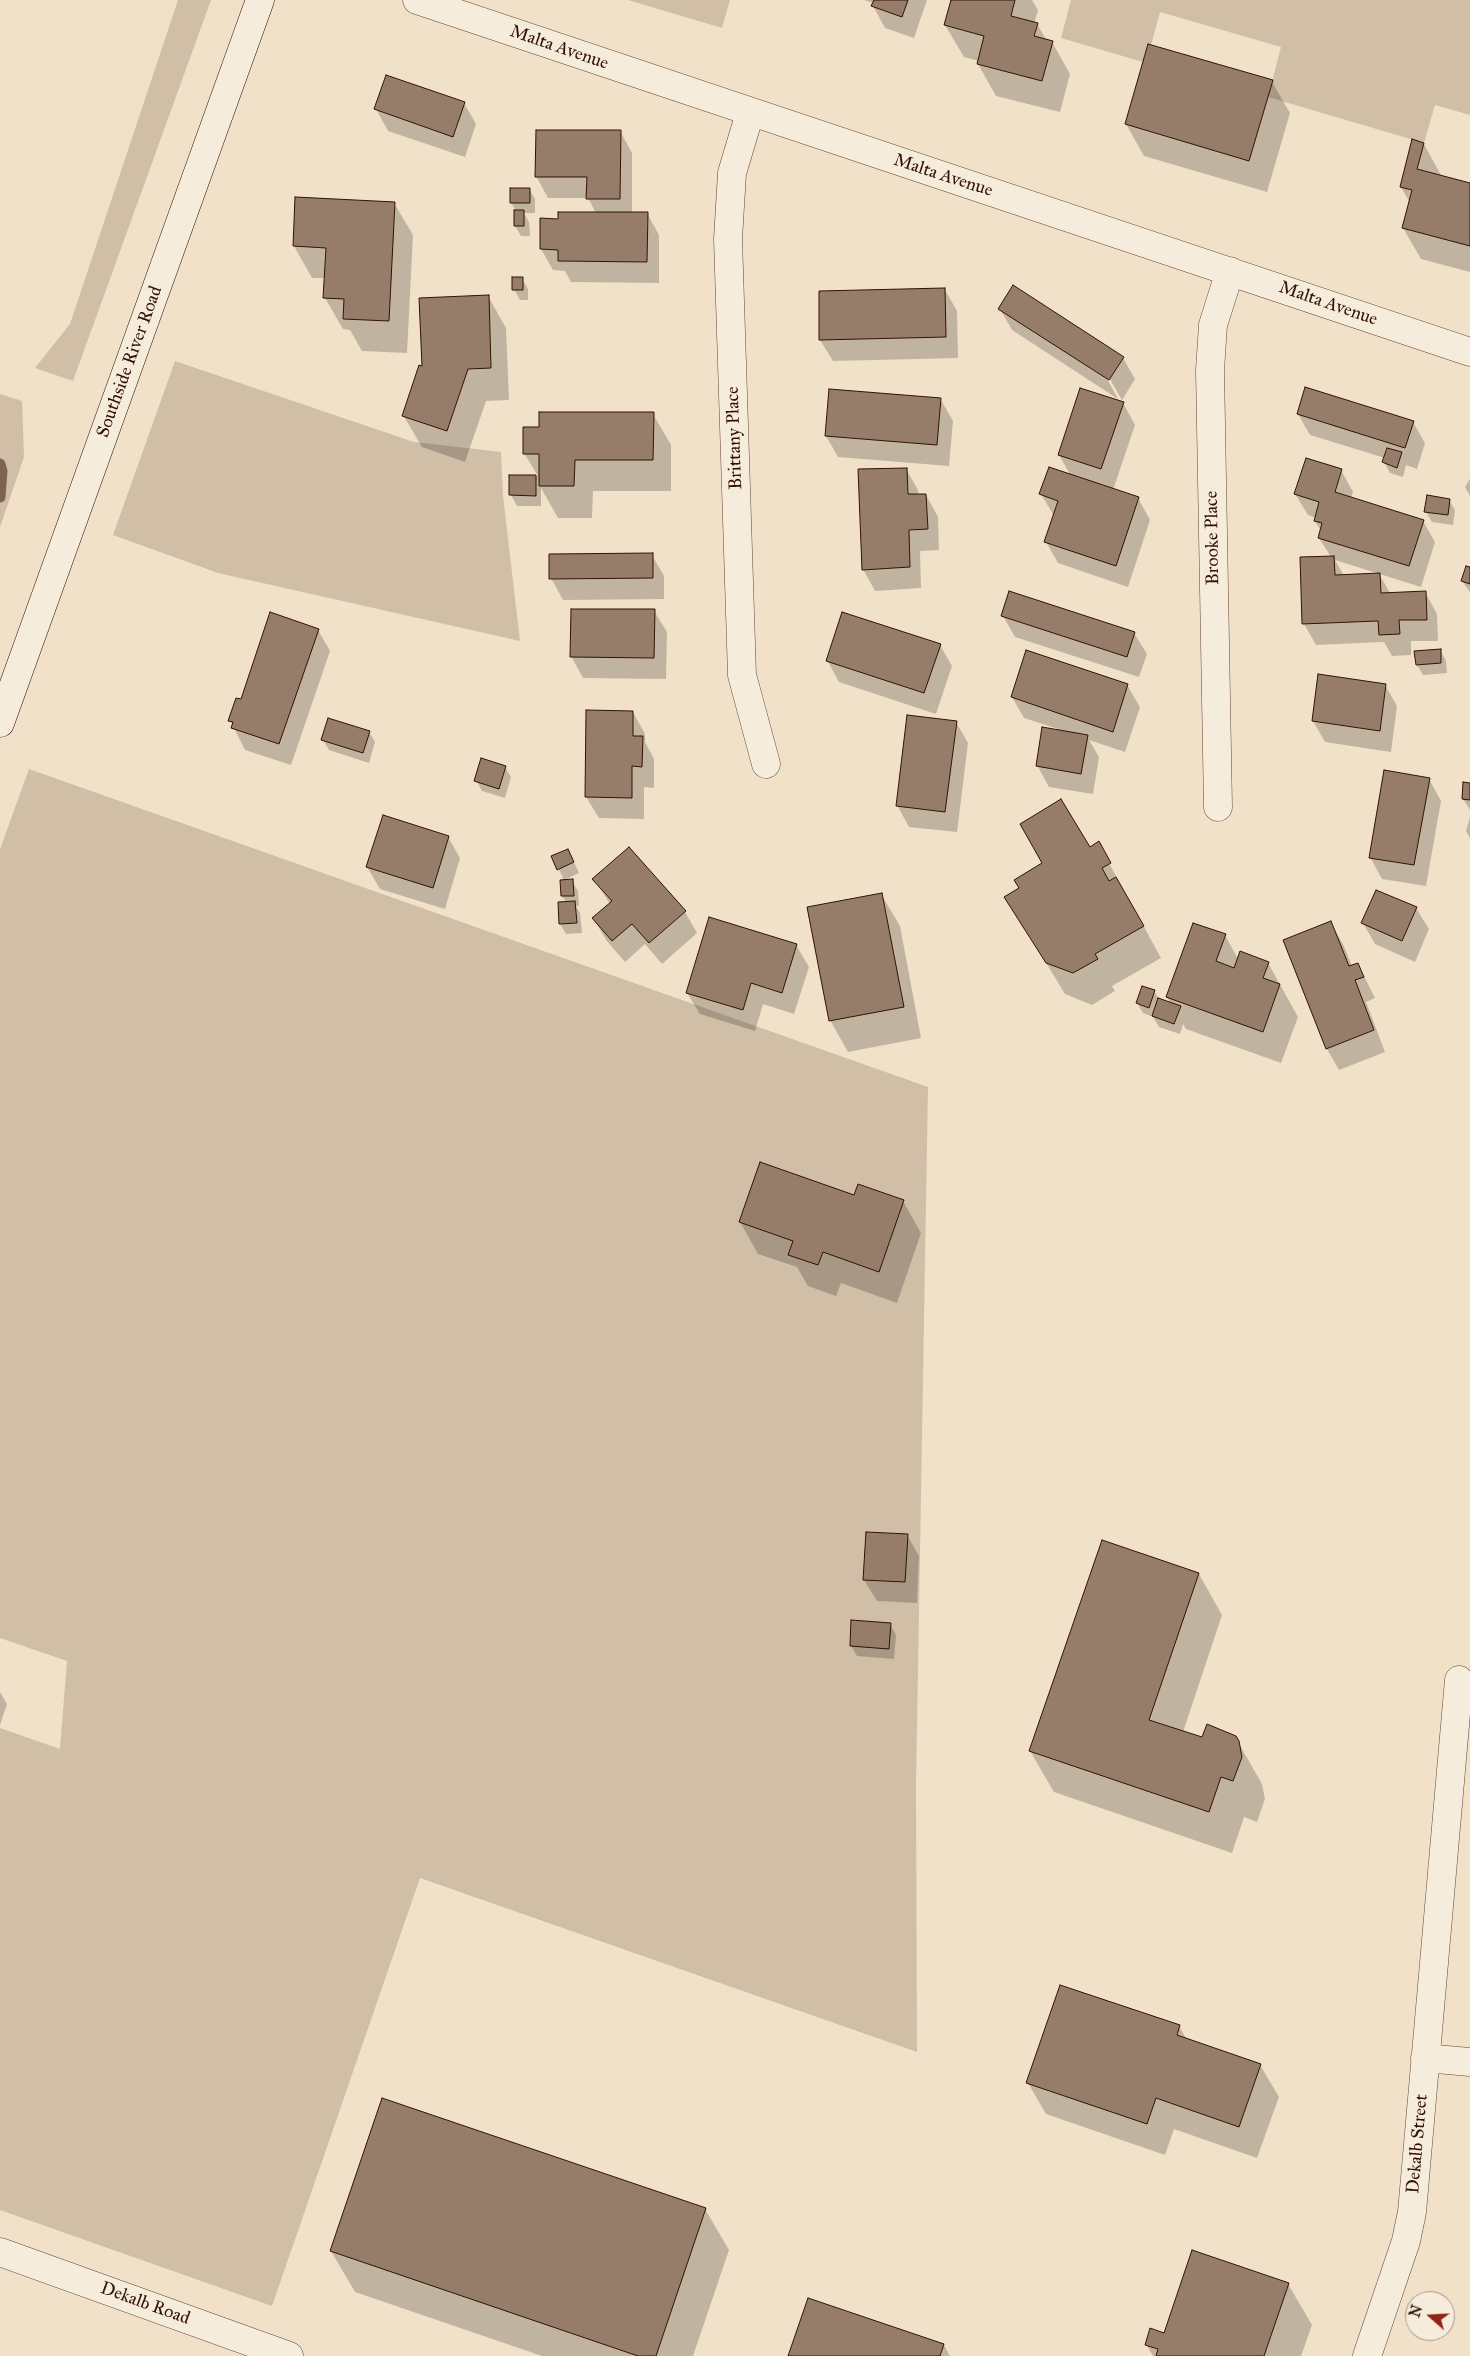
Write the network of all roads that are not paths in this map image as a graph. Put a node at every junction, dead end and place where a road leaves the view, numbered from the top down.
1 (260, 0) edge
2 (417, 0) edge
3 (750, 113) junction
4 (1230, 271) junction
5 (1470, 352) edge
6 (0, 724) edge
7 (766, 764) dead end
8 (1218, 807) dead end
9 (1458, 1680) dead end
10 (1426, 2058) junction
11 (1470, 2062) edge
12 (0, 2252) edge
13 (289, 2356) edge
14 (1367, 2356) edge

1 - 6 street, Southside River Road
2 - 3 street, Malta Avenue
3 - 4 street, Malta Avenue
3 - 7 street, Brittany Place
4 - 5 street, Malta Avenue
4 - 8 street, Brooke Place
9 - 10 street, Dekalb Street
10 - 11 street
10 - 14 street, Dekalb Street
12 - 13 street, Dekalb Road

